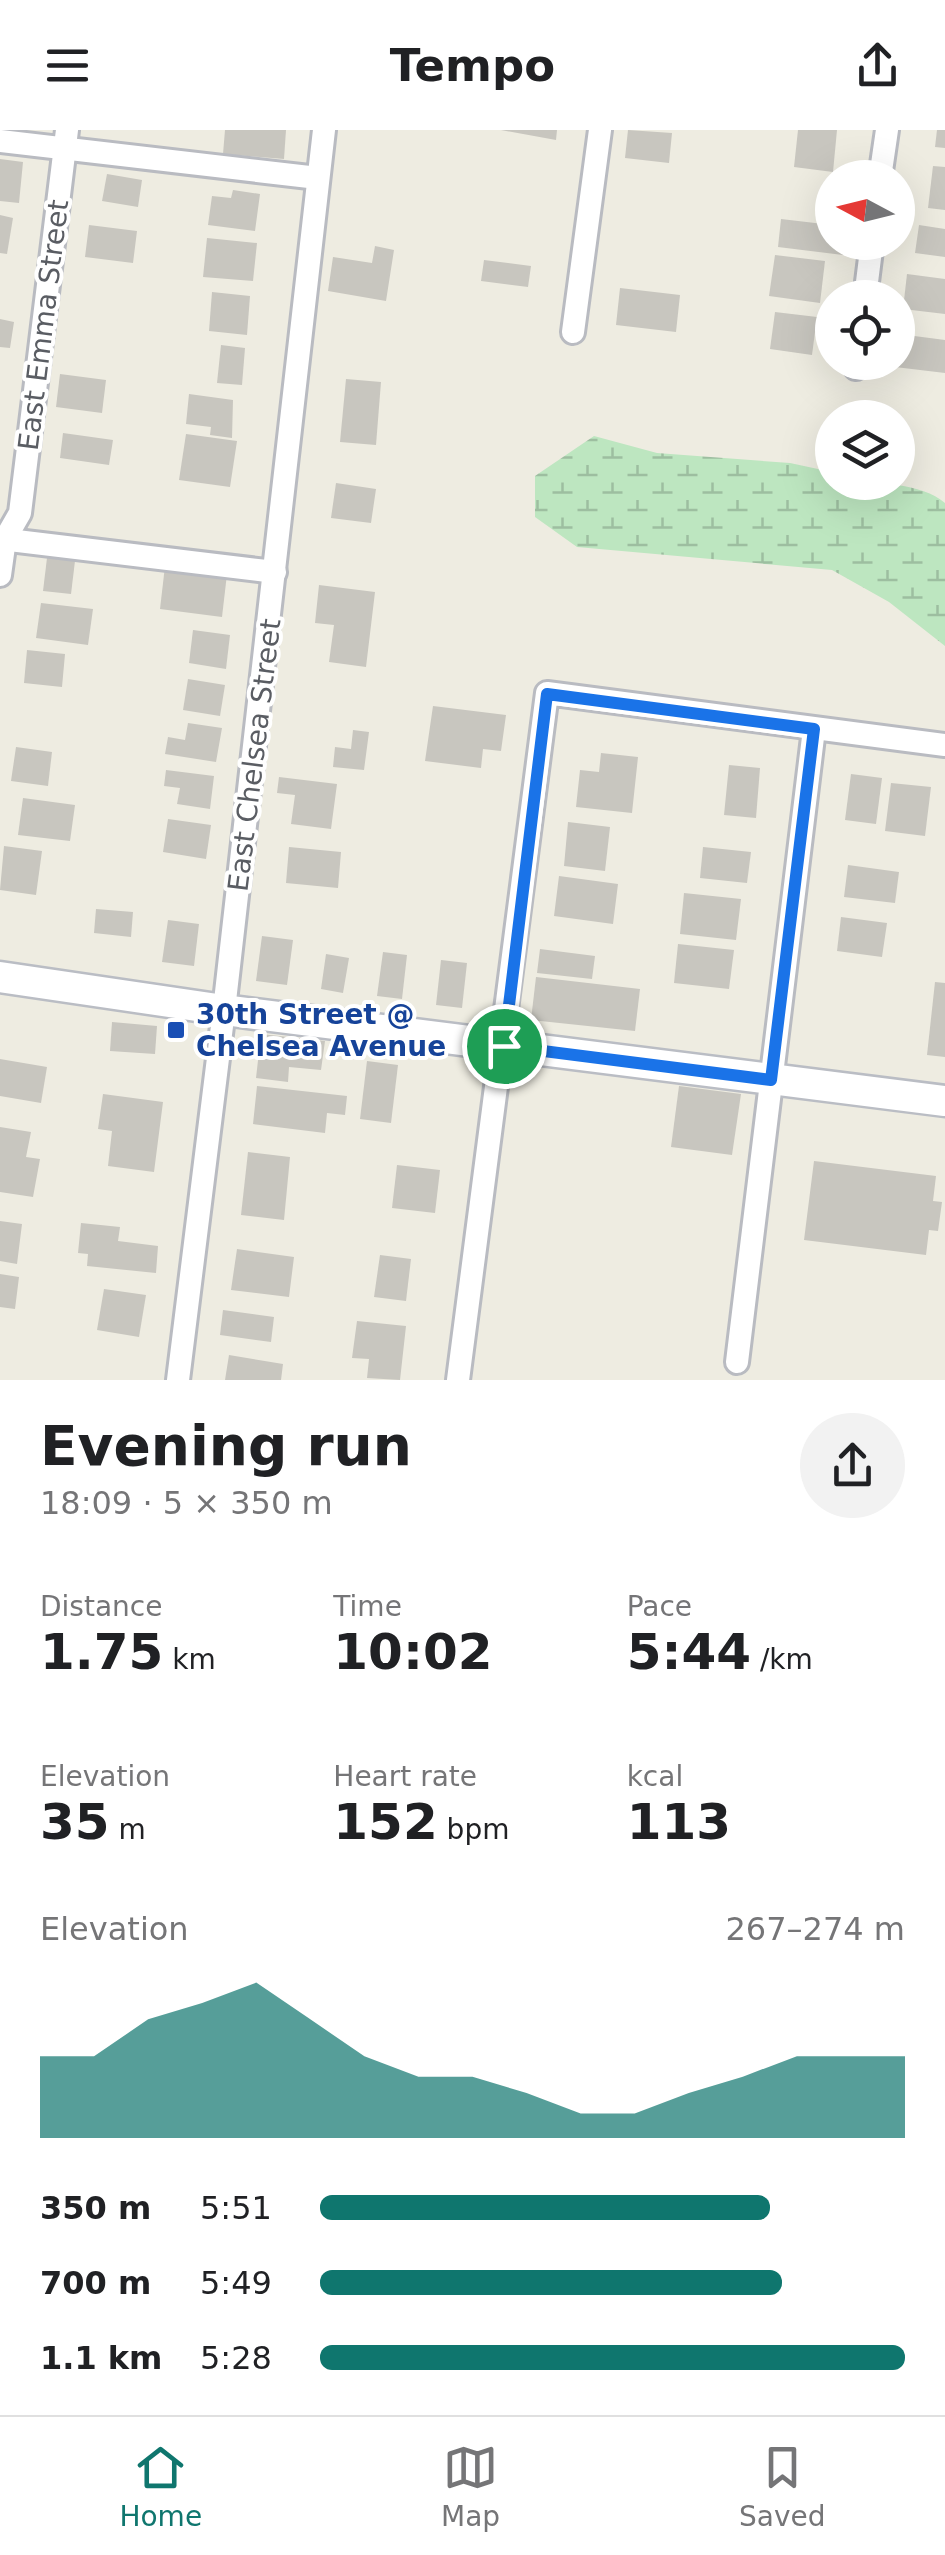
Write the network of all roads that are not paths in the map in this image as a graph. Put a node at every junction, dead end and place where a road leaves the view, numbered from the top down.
1 (324, 130) edge
2 (600, 130) edge
3 (886, 130) edge
4 (66, 139) edge
5 (0, 140) edge
6 (882, 160) edge
7 (318, 178) junction
8 (572, 332) dead end
9 (2, 539) edge
10 (275, 572) junction
11 (0, 576) edge
12 (814, 729) junction
13 (945, 744) edge
14 (0, 977) edge
15 (224, 1010) junction
16 (504, 1046) junction
17 (771, 1080) junction
18 (945, 1102) edge
19 (737, 1362) dead end
20 (178, 1380) edge
21 (458, 1380) edge

1 - 7 street, East Chelsea Street
2 - 8 street
3 - 6 street
4 - 5 street
4 - 7 street
4 - 9 street, East Emma Street
7 - 10 street, East Chelsea Street
9 - 10 street
9 - 11 street, East Emma Street
10 - 15 street, East Chelsea Street
12 - 13 street
12 - 16 street
12 - 17 street
14 - 15 street
15 - 16 street
15 - 20 street, East Chelsea Street
16 - 17 street
16 - 21 street
17 - 18 street
17 - 19 street

